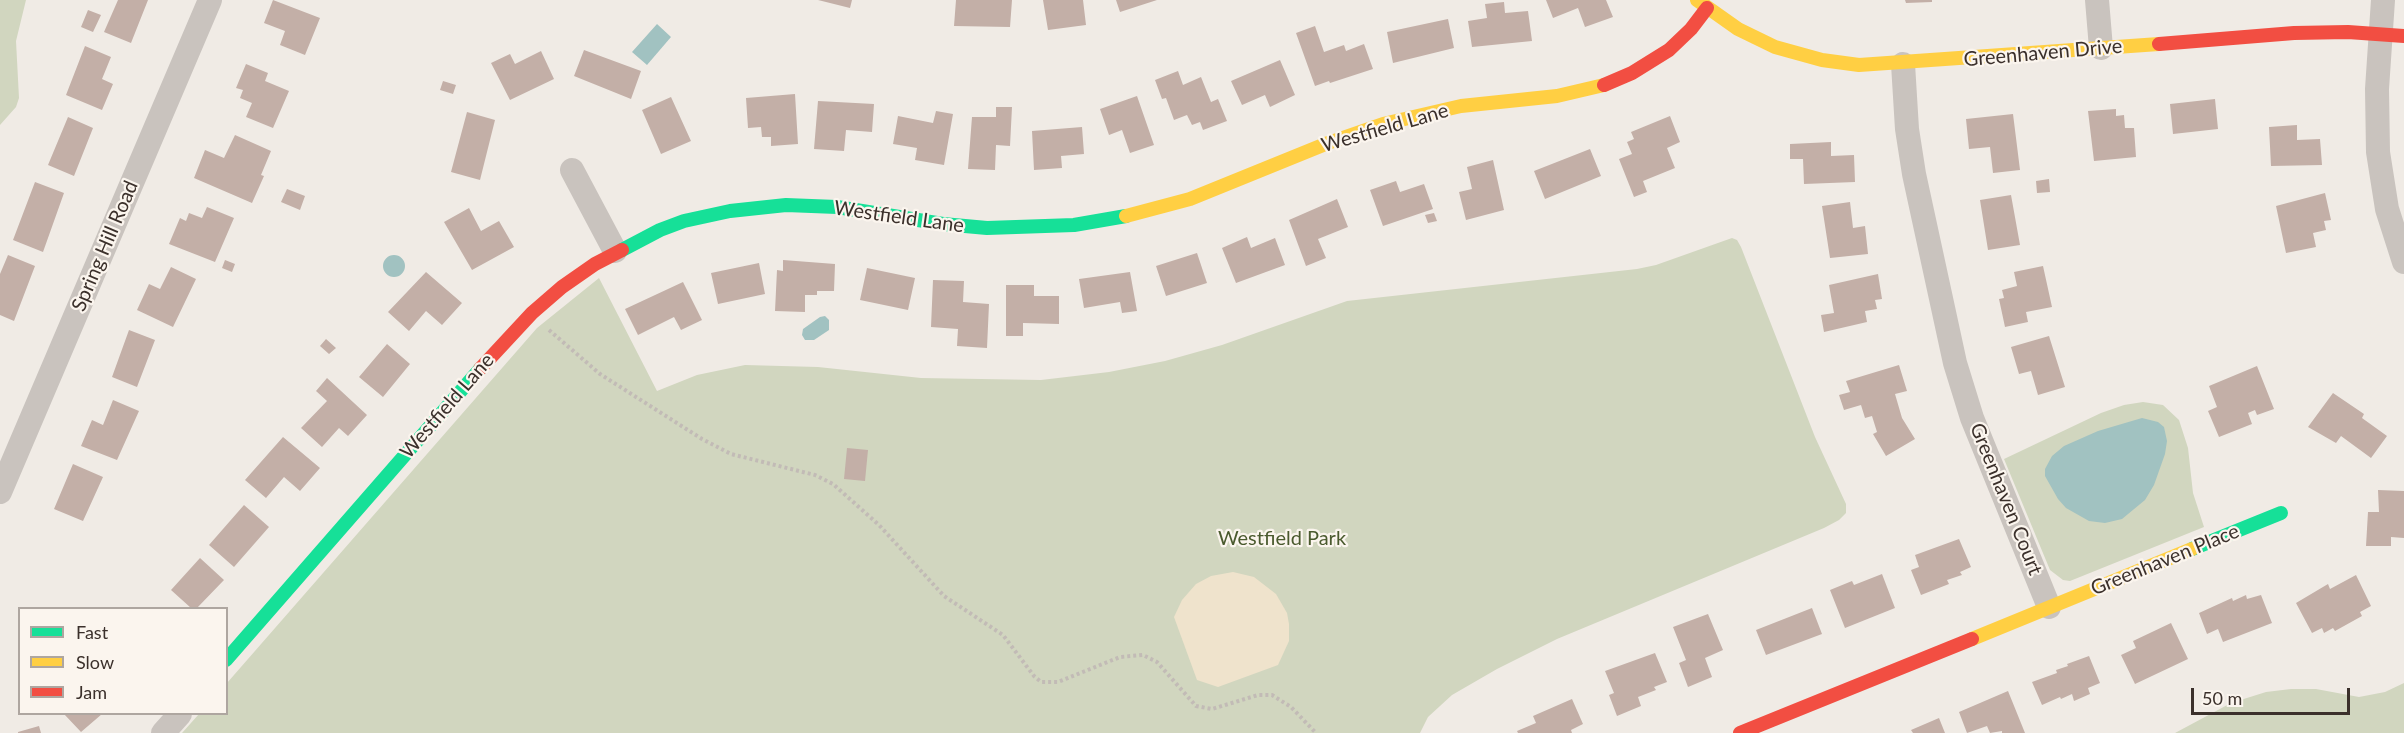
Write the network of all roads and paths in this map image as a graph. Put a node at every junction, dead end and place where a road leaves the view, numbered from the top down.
1 (210, 0) edge
2 (2097, 0) edge
3 (2383, 0) edge
4 (1702, 4) edge
5 (2392, 35) edge
6 (2101, 48) junction
7 (1903, 64) junction
8 (572, 170) dead end
9 (615, 251) junction
10 (2404, 262) edge
11 (532, 313) junction
12 (0, 492) edge
13 (2281, 513) dead end
14 (2049, 607) junction
15 (228, 658) edge
16 (179, 715) edge
17 (163, 733) edge
18 (1316, 733) edge
19 (1740, 733) edge

1 - 12 street, Spring Hill Road
2 - 6 street
3 - 5 street
4 - 7 street, Greenhaven Drive
4 - 9 street, Westfield Lane
5 - 6 street, Greenhaven Drive
5 - 10 street
6 - 7 street, Greenhaven Drive
7 - 14 street, Greenhaven Court
8 - 9 street
9 - 11 street, Westfield Lane
11 - 15 street, Westfield Lane
11 - 18 path
13 - 14 street, Greenhaven Place
14 - 19 street
16 - 17 street

